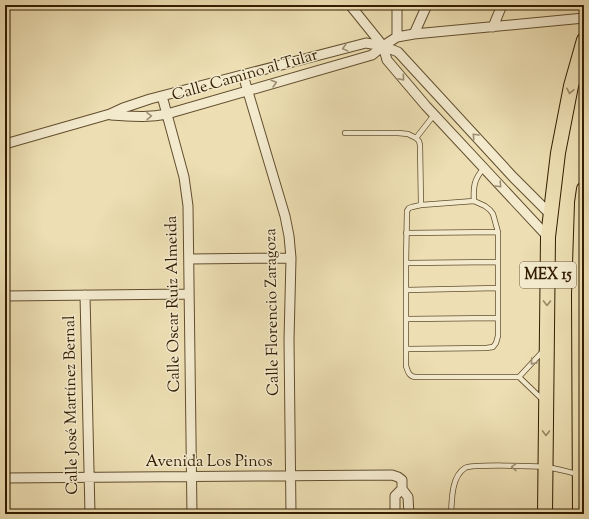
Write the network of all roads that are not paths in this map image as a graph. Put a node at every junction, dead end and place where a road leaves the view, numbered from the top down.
1 (350, 5) edge
2 (397, 5) edge
3 (427, 5) edge
4 (502, 5) edge
5 (584, 18) edge
6 (493, 27) junction
7 (414, 34) junction
8 (397, 38) junction
9 (584, 40) edge
10 (383, 46) junction
11 (244, 75) junction
12 (248, 91) junction
13 (162, 96) junction
14 (110, 114) junction
15 (167, 114) junction
16 (434, 115) junction
17 (456, 116) junction
18 (444, 126) junction
19 (345, 133) dead end
20 (416, 138) junction
21 (5, 144) edge
22 (484, 168) junction
23 (584, 189) edge
24 (474, 201) junction
25 (421, 205) junction
26 (551, 215) junction
27 (498, 232) junction
28 (406, 233) junction
29 (548, 237) junction
30 (290, 258) junction
31 (189, 259) junction
32 (498, 262) junction
33 (406, 263) junction
34 (498, 288) junction
35 (406, 290) junction
36 (85, 294) junction
37 (189, 294) junction
38 (5, 296) edge
39 (498, 318) junction
40 (406, 319) junction
41 (546, 347) junction
42 (406, 349) junction
43 (519, 377) junction
44 (546, 404) junction
45 (546, 467) junction
46 (580, 474) junction
47 (290, 476) junction
48 (192, 477) junction
49 (5, 478) edge
50 (89, 478) junction
51 (402, 489) junction
52 (90, 514) edge
53 (192, 514) edge
54 (291, 514) edge
55 (395, 514) edge
56 (409, 514) edge
57 (451, 514) edge
58 (545, 514) edge
59 (580, 514) edge

1 - 10 street
2 - 8 street
3 - 7 street
4 - 6 street
5 - 6 street, Calle Camino al Tular
6 - 7 street, Calle Camino al Tular
7 - 8 street, Calle Camino al Tular
8 - 10 street, Calle Camino al Tular
9 -> 26 main road, MEX 15
10 -> 11 street, Calle Camino al Tular
12 -> 10 street, Calle Camino al Tular
10 -> 16 street
10 - 17 street
11 - 12 street, Calle Florencio Zaragoza
11 - 13 street, Calle Camino al Tular
12 - 15 street, Calle Camino al Tular
12 - 30 street, Calle Florencio Zaragoza
13 - 14 street, Calle Camino al Tular
13 - 15 street, Calle Oscar Ruiz Almeida
14 -> 15 street, Calle Camino al Tular
14 - 21 street, Calle Camino al Tular
15 - 31 street, Calle Oscar Ruiz Almeida
16 - 18 street
16 - 20 lane
17 - 18 street
26 -> 17 street
18 - 22 street
19 - 20 lane
20 - 25 lane
22 - 24 lane
22 -> 29 street
23 - 46 main road, MEX 15
24 - 25 lane
24 - 27 lane
25 - 28 lane
26 - 29 main road, MEX 15
27 - 28 lane
27 - 32 lane
28 - 33 lane
29 -> 41 main road, MEX 15
30 - 31 street
30 - 47 street, Calle Florencio Zaragoza
31 - 37 street, Calle Oscar Ruiz Almeida
32 - 33 lane
32 - 34 lane
33 - 35 lane
34 - 35 lane
34 - 39 lane
35 - 40 lane
36 - 37 street
36 - 38 street
36 - 50 street, Calle José Martínez Bernal
37 - 48 street, Calle Oscar Ruiz Almeida
39 - 40 lane
39 - 42 lane
40 - 42 lane
41 -> 43 lane
41 - 44 main road, MEX 15
42 - 43 lane
43 - 44 lane
44 -> 45 main road, MEX 15
45 - 46 lane
45 -> 57 lane
45 - 58 main road, MEX 15
46 - 59 main road, MEX 15
47 - 48 street, Avenida Los Pinos
47 - 51 street, Avenida Los Pinos
47 - 54 street, Calle Florencio Zaragoza
48 - 50 street, Avenida Los Pinos
48 - 53 street, Calle Oscar Ruiz Almeida
49 - 50 street, Avenida Los Pinos
50 - 52 street, Calle José Martínez Bernal
51 - 55 street
51 - 56 street

